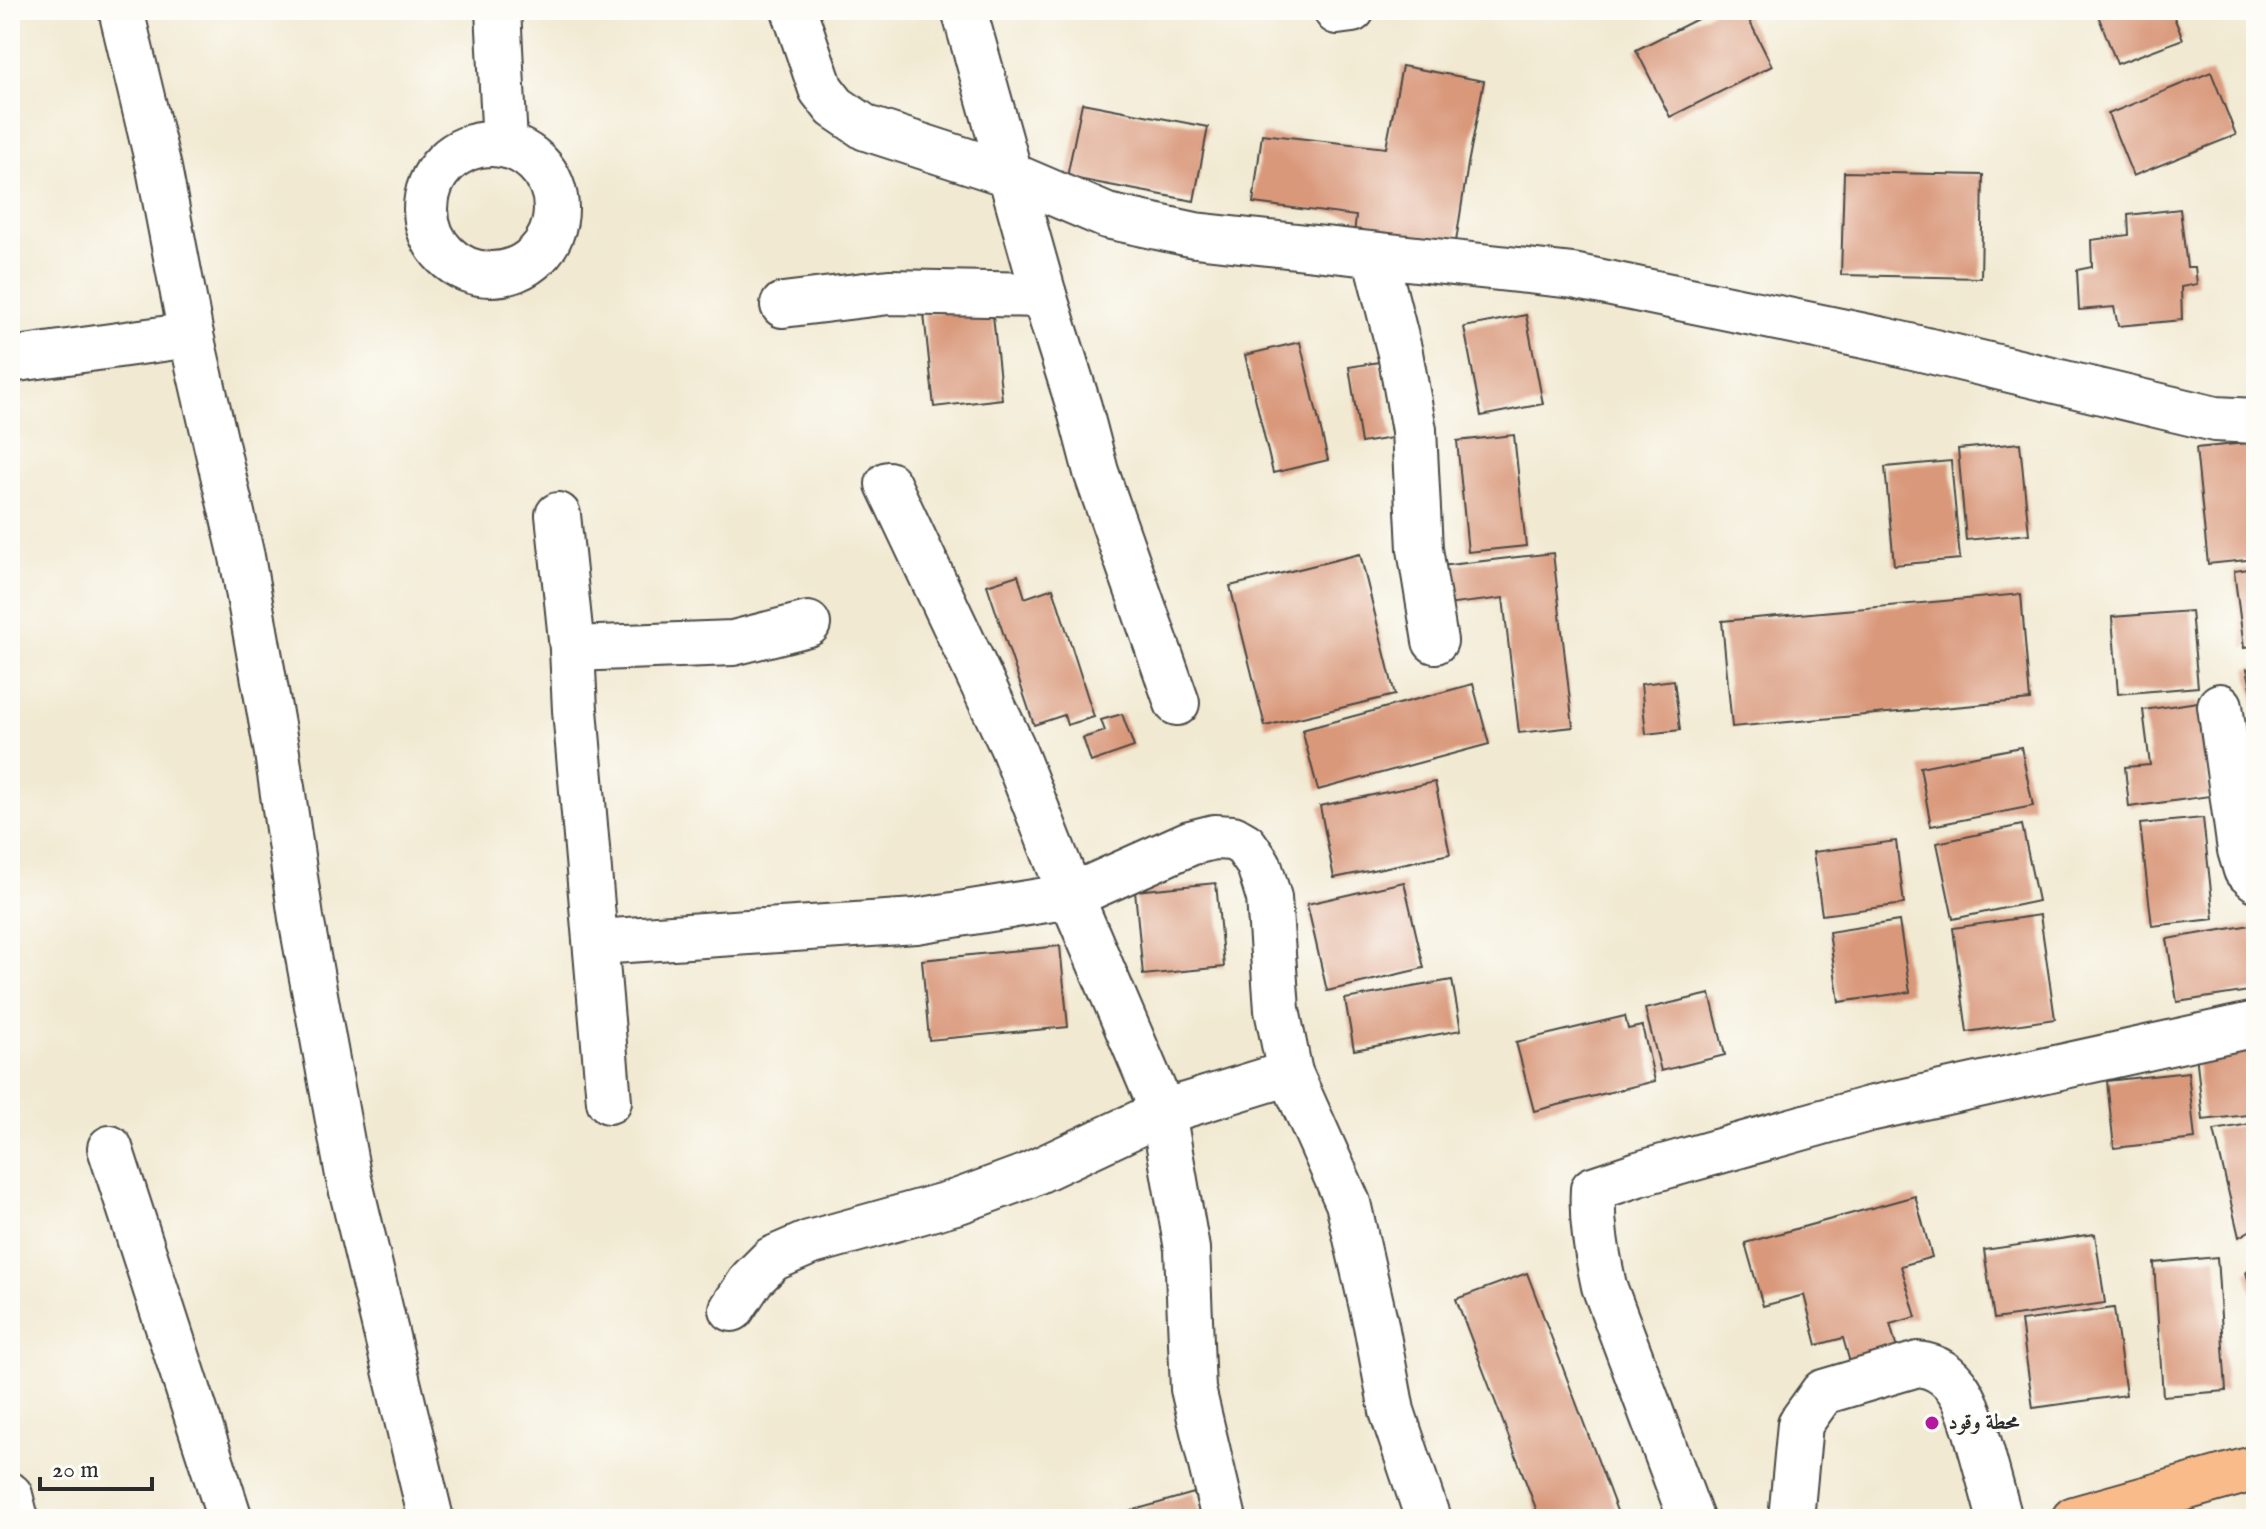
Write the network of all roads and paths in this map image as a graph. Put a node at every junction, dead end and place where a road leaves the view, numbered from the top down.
1 (121, 10) edge
2 (498, 10) edge
3 (794, 10) edge
4 (964, 10) edge
5 (505, 144) dead end
6 (1011, 175) junction
7 (1375, 255) junction
8 (1044, 295) junction
9 (783, 305) dead end
10 (191, 335) junction
11 (10, 360) edge
12 (2256, 421) edge
13 (888, 484) dead end
14 (558, 515) dead end
15 (808, 624) dead end
16 (1435, 641) dead end
17 (572, 649) junction
18 (1177, 703) dead end
19 (2220, 706) dead end
20 (2256, 879) edge
21 (1071, 896) junction
22 (597, 942) junction
23 (2256, 1024) edge
24 (1290, 1073) junction
25 (609, 1101) dead end
26 (1163, 1112) junction
27 (110, 1148) dead end
28 (732, 1309) dead end
29 (2256, 1468) edge
30 (10, 1495) edge
31 (16, 1519) edge
32 (230, 1519) edge
33 (431, 1519) edge
34 (1224, 1519) edge
35 (1428, 1519) edge
36 (1691, 1519) edge
37 (1791, 1519) edge
38 (2000, 1519) edge
39 (2074, 1519) edge

1 - 10 street
2 - 5 street
3 - 6 street
4 - 6 street
6 - 7 street
6 - 8 street
7 - 12 street
7 - 16 street
8 - 9 street
8 - 18 street
10 - 11 street
10 - 33 street
13 - 21 street
14 - 17 street
15 - 17 street
17 - 22 street
19 - 20 street
21 - 22 street
21 - 24 street
21 - 26 street
22 - 25 street
23 - 36 street
24 - 26 street
24 - 35 street
26 - 28 street
26 - 34 street
27 - 32 street
29 - 39 main road
30 - 31 street
37 - 38 street

